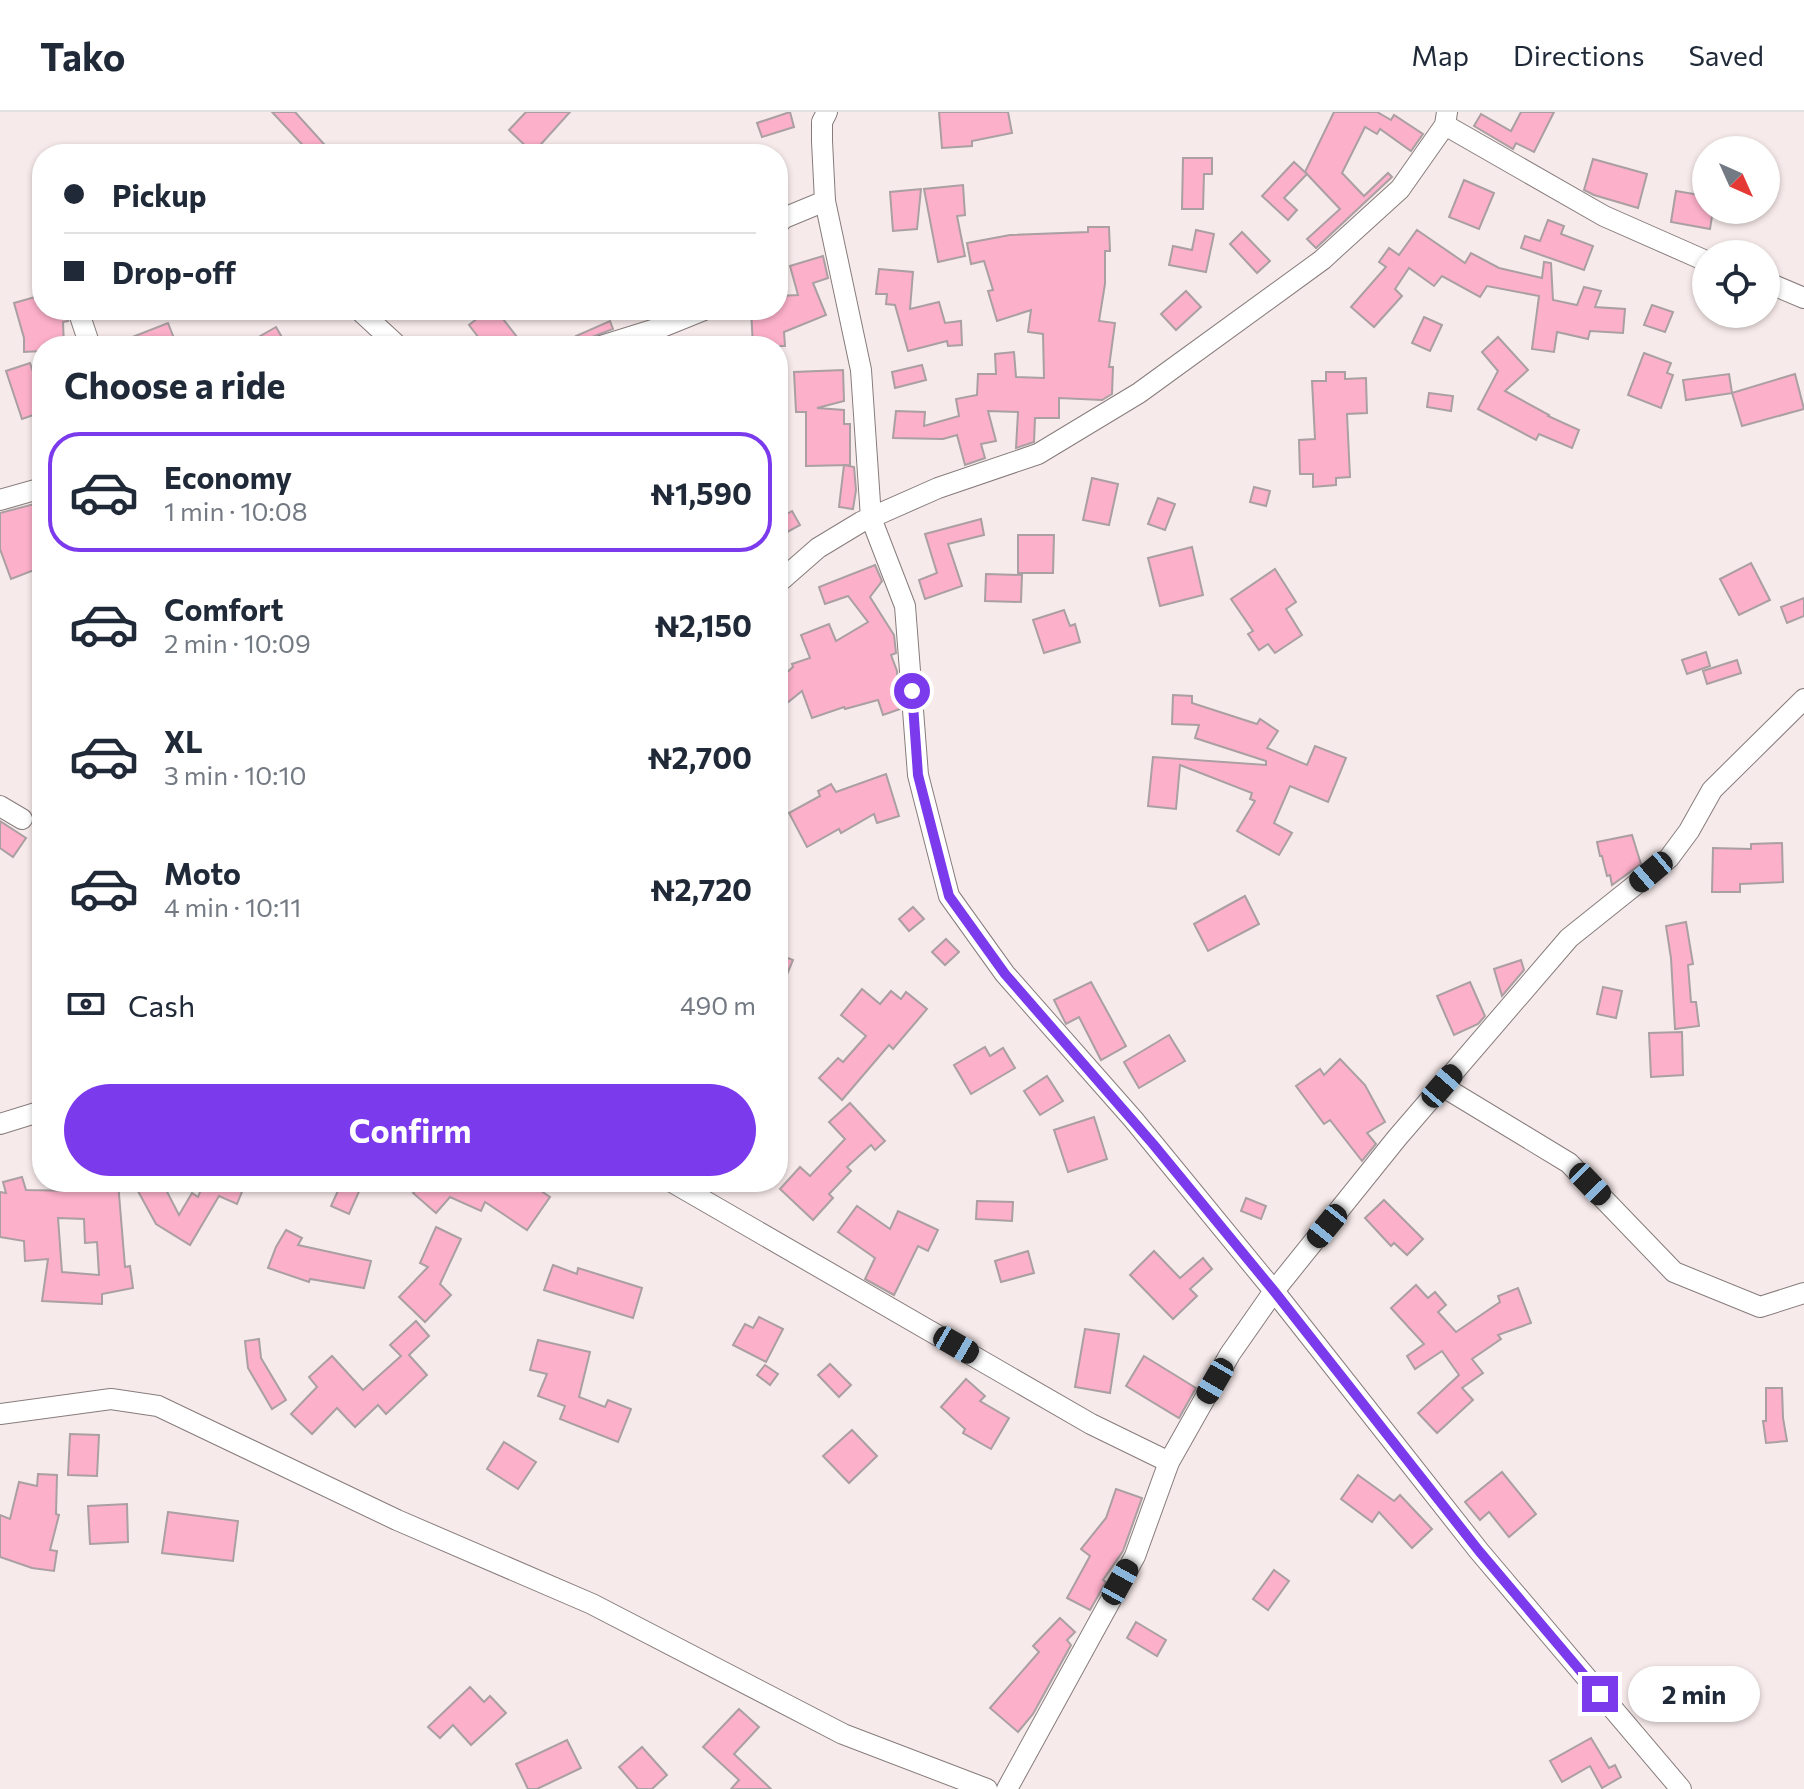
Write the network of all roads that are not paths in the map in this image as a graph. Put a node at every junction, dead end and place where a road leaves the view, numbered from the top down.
1 (827, 112) edge
2 (1446, 118) edge
3 (825, 201) junction
4 (788, 216) edge
5 (1692, 255) edge
6 (1780, 288) edge
7 (1804, 298) edge
8 (370, 320) edge
9 (679, 320) edge
10 (387, 336) edge
11 (633, 336) edge
12 (32, 491) edge
13 (0, 500) edge
14 (871, 518) junction
15 (788, 574) edge
16 (1804, 699) edge
17 (0, 806) edge
18 (22, 819) dead end
19 (1442, 1086) junction
20 (32, 1114) edge
21 (0, 1124) edge
22 (689, 1192) edge
23 (1274, 1291) junction
24 (1804, 1293) edge
25 (0, 1414) edge
26 (1169, 1462) junction
27 (987, 1789) edge
28 (1007, 1789) edge
29 (1681, 1789) edge

1 - 3 street
2 - 5 street
2 - 14 street
3 - 4 street
3 - 14 street
6 - 7 street
8 - 10 street
9 - 11 street
12 - 13 street
14 - 15 street
14 - 23 street
16 - 19 street
17 - 18 street
19 - 23 street
19 - 24 street
20 - 21 street
22 - 26 street
23 - 26 street
23 - 29 street
25 - 27 street
26 - 28 street

